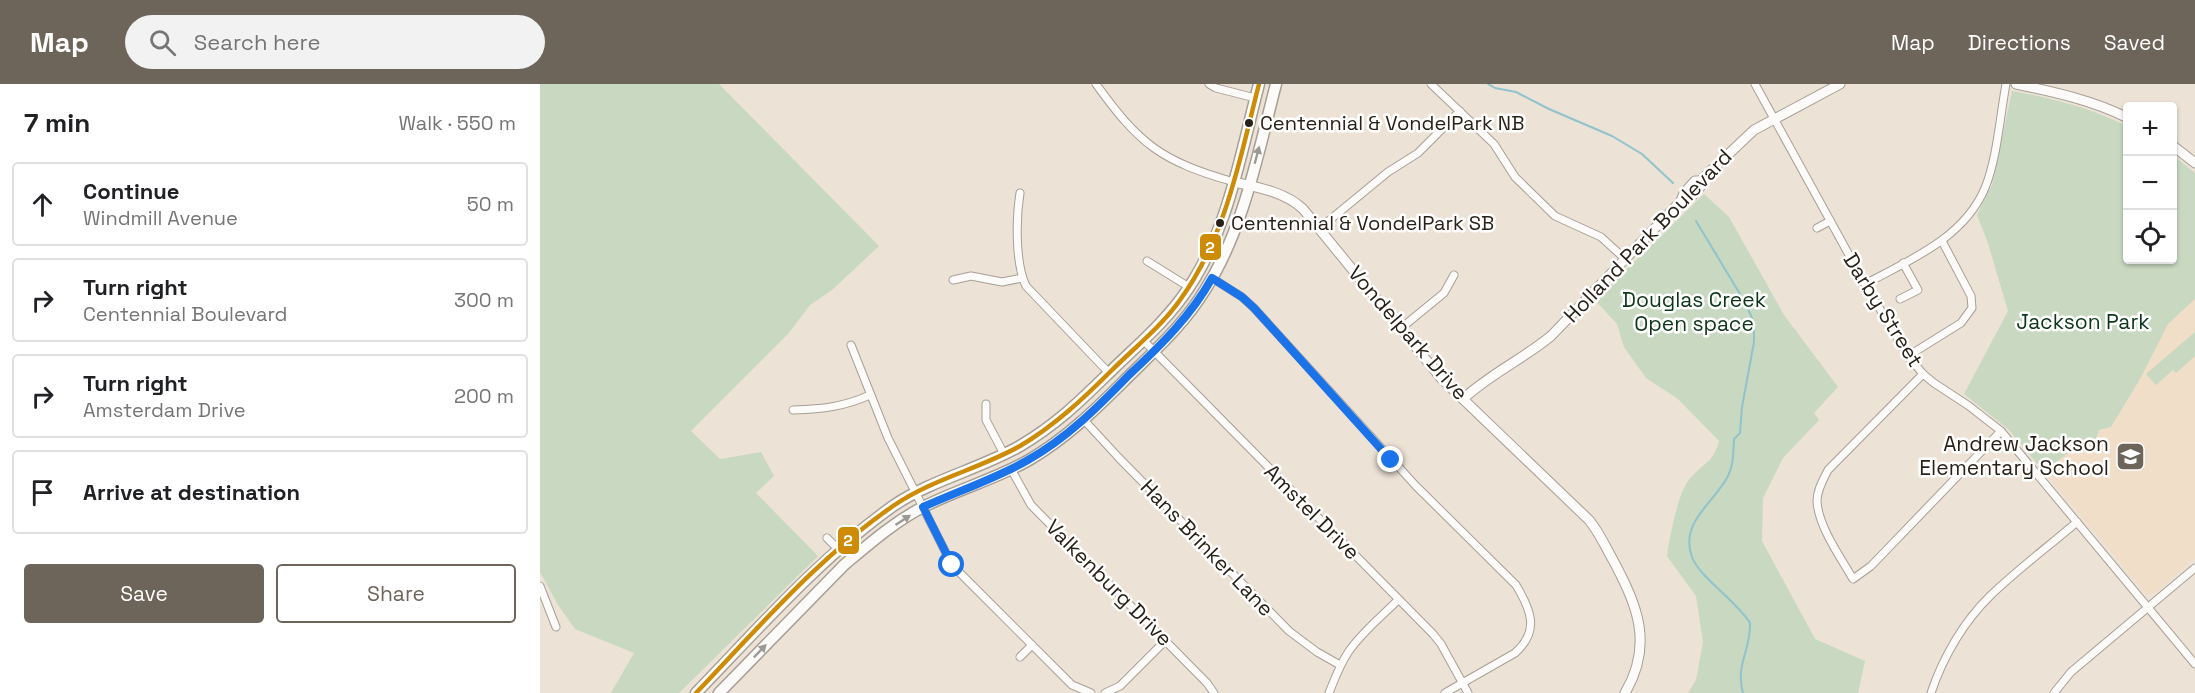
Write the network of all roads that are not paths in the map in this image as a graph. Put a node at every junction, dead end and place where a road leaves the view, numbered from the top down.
1 (1096, 84) edge
2 (1209, 84) edge
3 (1259, 84) edge
4 (1276, 84) edge
5 (1431, 84) edge
6 (1755, 84) edge
7 (1840, 84) edge
8 (2006, 84) edge
9 (2016, 84) edge
10 (1255, 98) junction
11 (1460, 111) junction
12 (2123, 116) edge
13 (1773, 119) junction
14 (2177, 148) edge
15 (2193, 158) edge
16 (1234, 182) junction
17 (1249, 185) junction
18 (1020, 193) dead end
19 (1830, 221) junction
20 (1320, 228) junction
21 (1817, 228) dead end
22 (1942, 241) junction
23 (1624, 258) junction
24 (1148, 261) dead end
25 (1903, 263) junction
26 (1454, 275) dead end
27 (1022, 278) junction
28 (1212, 278) junction
29 (953, 280) dead end
30 (1865, 284) junction
31 (1188, 287) junction
32 (1900, 299) dead end
33 (1400, 329) junction
34 (1143, 340) junction
35 (851, 345) dead end
36 (1153, 352) junction
37 (1908, 356) junction
38 (1109, 373) junction
39 (1923, 374) junction
40 (870, 395) junction
41 (1463, 399) junction
42 (986, 404) dead end
43 (793, 410) dead end
44 (1084, 420) junction
45 (2001, 430) junction
46 (1004, 454) junction
47 (1011, 469) junction
48 (915, 494) junction
49 (923, 507) junction
50 (2077, 522) junction
51 (827, 538) dead end
52 (838, 549) junction
53 (2195, 568) edge
54 (540, 586) edge
55 (1398, 600) junction
56 (2148, 608) junction
57 (556, 627) dead end
58 (1165, 641) junction
59 (1032, 645) junction
60 (1020, 657) dead end
61 (2195, 664) edge
62 (1340, 665) junction
63 (1462, 683) junction
64 (2056, 690) edge
65 (696, 693) edge
66 (719, 693) edge
67 (1091, 693) edge
68 (1105, 693) edge
69 (1214, 693) edge
70 (1329, 693) edge
71 (1445, 693) edge
72 (1468, 693) edge
73 (1625, 693) edge
74 (1930, 693) edge
75 (2066, 693) edge

1 - 16 street, Vondelpark Drive
2 - 10 street
3 - 10 main road
17 -> 4 main road
5 - 11 street
6 - 13 street, Darby Street
7 - 13 street, Holland Park Boulevard
8 - 22 street
9 - 12 street
10 - 16 main road
11 - 20 street
11 - 23 street
13 - 19 street, Darby Street
13 - 23 street, Holland Park Boulevard
14 - 15 street
16 - 17 street, Vondelpark Drive
16 - 31 main road
17 - 20 street, Vondelpark Drive
17 - 28 main road
18 - 27 street
19 - 21 street
19 - 30 street, Darby Street
20 - 33 street, Vondelpark Drive
22 - 25 street
22 - 37 street
23 - 41 street, Holland Park Boulevard
24 - 31 street
25 - 30 street
25 - 32 street
26 - 33 street
27 - 29 street
27 - 38 street
28 - 36 main road
28 - 63 street
30 - 37 street, Darby Street
31 - 34 main road
33 - 41 street, Vondelpark Drive
34 - 36 street, Amstel Drive
34 - 38 main road
35 - 40 street
36 - 44 main road
36 - 55 street, Amstel Drive
37 - 39 street, Darby Street
38 - 46 main road
39 - 45 street, Darby Street
39 - 45 street
40 - 43 street
40 - 48 street
41 - 73 street, Vondelpark Drive
42 - 46 street
44 - 47 main road
44 - 62 street, Hans Brinker Lane
45 - 50 street, Darby Street
46 - 48 main road
47 - 49 main road
47 - 58 street, Valkenburg Drive
48 - 49 street
48 - 52 main road
49 - 59 street
66 -> 49 main road
50 - 56 street, Darby Street
50 - 74 street
51 - 52 street
52 - 65 main road
53 - 56 street
54 - 57 street
55 - 62 street
55 - 63 street, Amstel Drive
56 - 61 street, Darby Street
56 - 64 street
58 - 68 street
58 - 69 street, Valkenburg Drive
59 - 60 street
59 - 67 street
62 - 70 street
63 - 71 street
63 - 72 street, Amstel Drive
64 - 75 street

